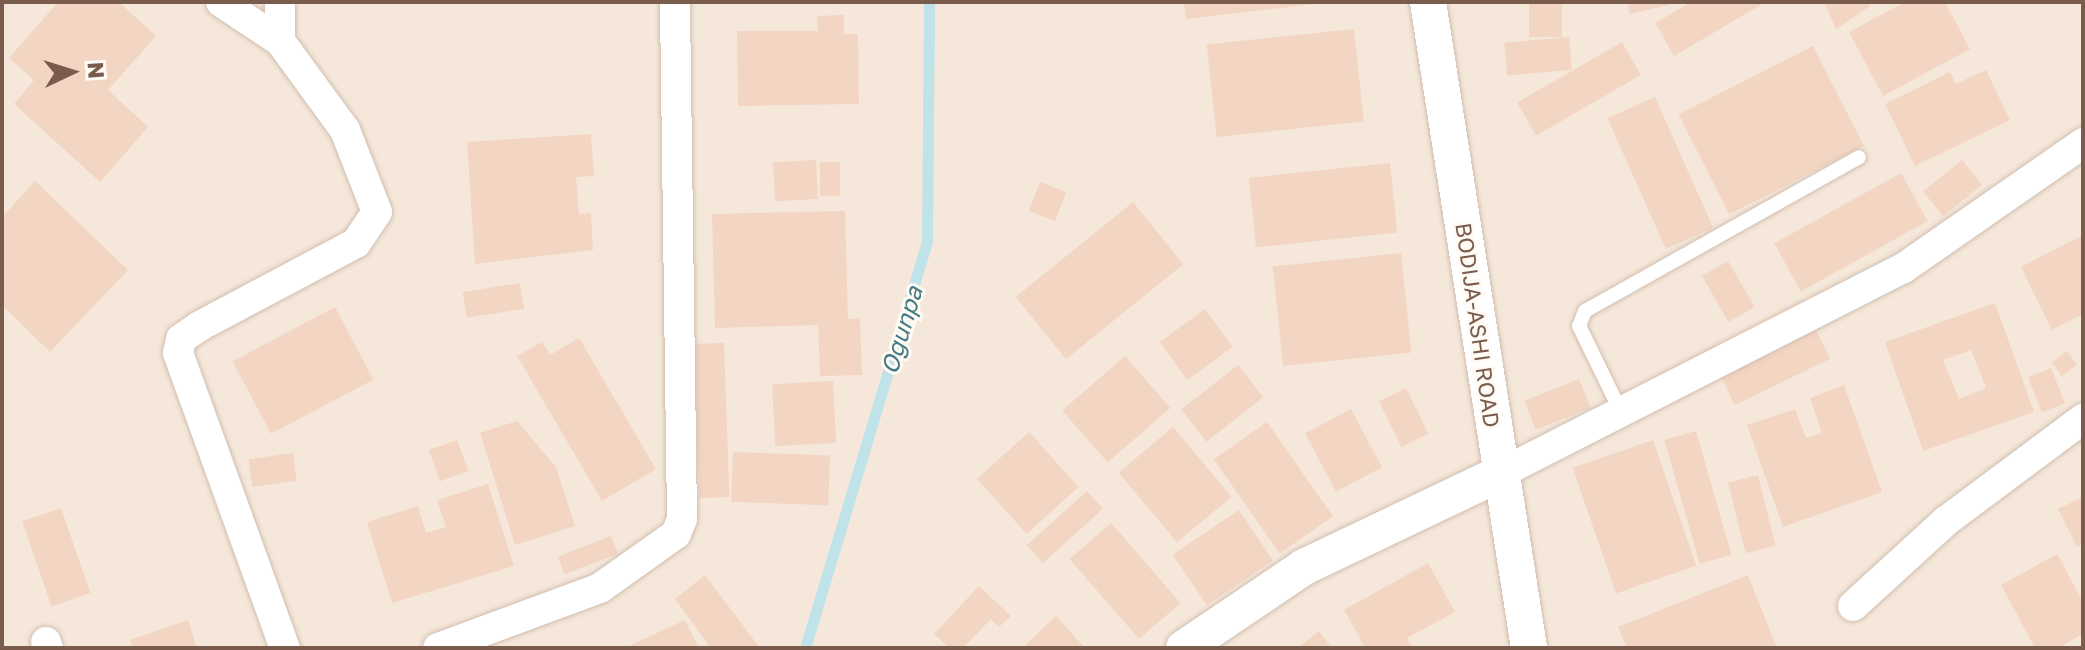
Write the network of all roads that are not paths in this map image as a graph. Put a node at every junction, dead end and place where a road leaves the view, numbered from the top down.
1 (221, 2) edge
2 (280, 2) edge
3 (675, 2) edge
4 (1428, 2) edge
5 (280, 41) junction
6 (2083, 143) edge
7 (1859, 157) dead end
8 (1622, 414) junction
9 (2083, 419) edge
10 (1501, 473) junction
11 (1853, 606) dead end
12 (285, 648) edge
13 (438, 648) edge
14 (1184, 648) edge
15 (1529, 648) edge

1 - 5 street
2 - 5 street
3 - 13 street
4 - 10 street, BODIJA-ASHI ROAD
5 - 12 street
6 - 8 street
7 - 8 lane
8 - 10 street
9 - 11 street
10 - 14 street
10 - 15 street, BODIJA-ASHI ROAD

